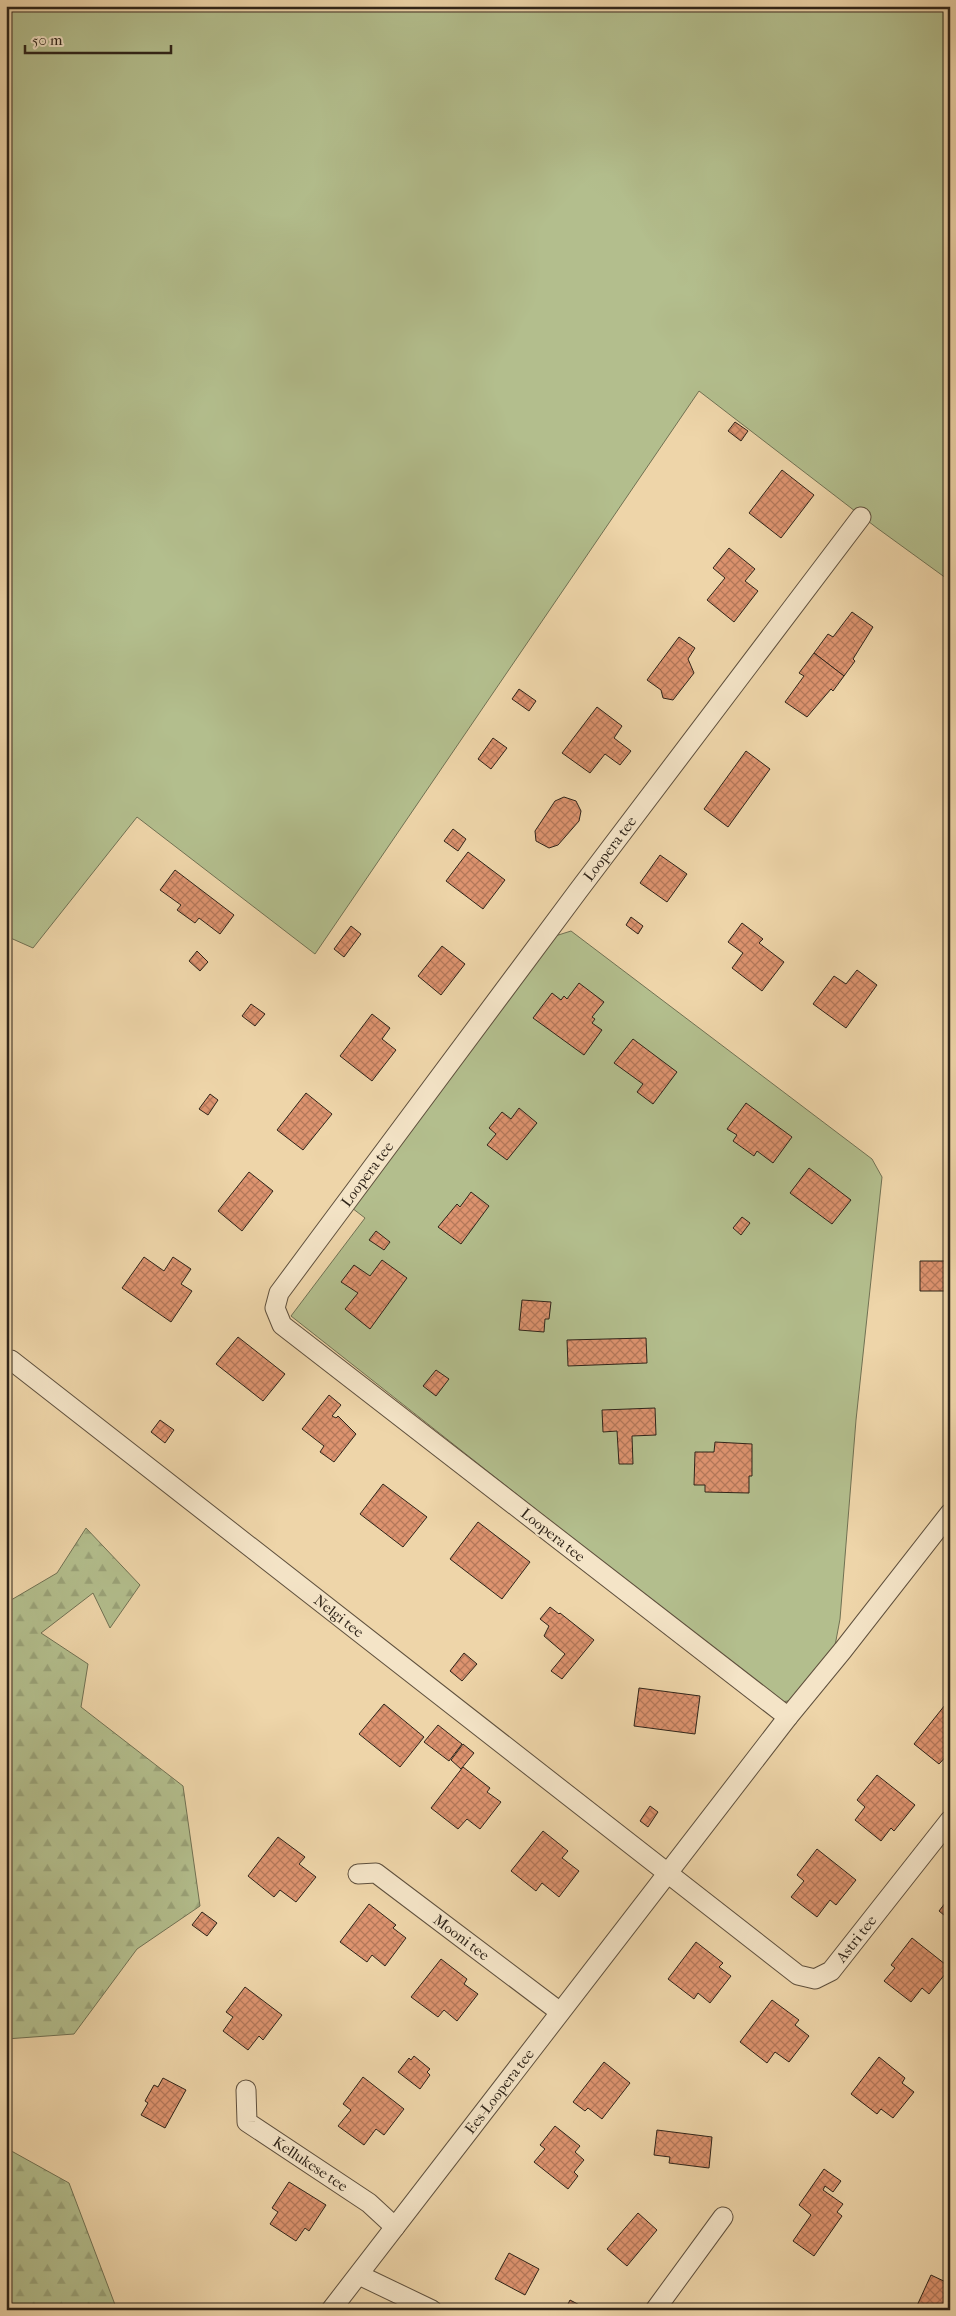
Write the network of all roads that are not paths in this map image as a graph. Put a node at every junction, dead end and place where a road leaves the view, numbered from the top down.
1 (861, 517) dead end
2 (11, 1360) dead end
3 (950, 1513) edge
4 (788, 1718) junction
5 (950, 1820) edge
6 (668, 1873) junction
7 (358, 1874) dead end
8 (560, 2012) junction
9 (246, 2090) dead end
10 (723, 2217) dead end
11 (395, 2227) junction
12 (359, 2274) junction
13 (331, 2310) edge
14 (432, 2310) edge
15 (655, 2310) edge

1 - 4 street, Loopera tee
2 - 6 street, Nelgi tee
3 - 4 street
4 - 6 street
5 - 6 street, Astri tee
6 - 8 street, Ees-Loopera tee
7 - 8 street, Mooni tee
8 - 11 street, Ees-Loopera tee
9 - 11 street, Kellukese tee
10 - 15 street
11 - 12 street, Ees-Loopera tee
12 - 13 street, Ees-Loopera tee
12 - 14 street

